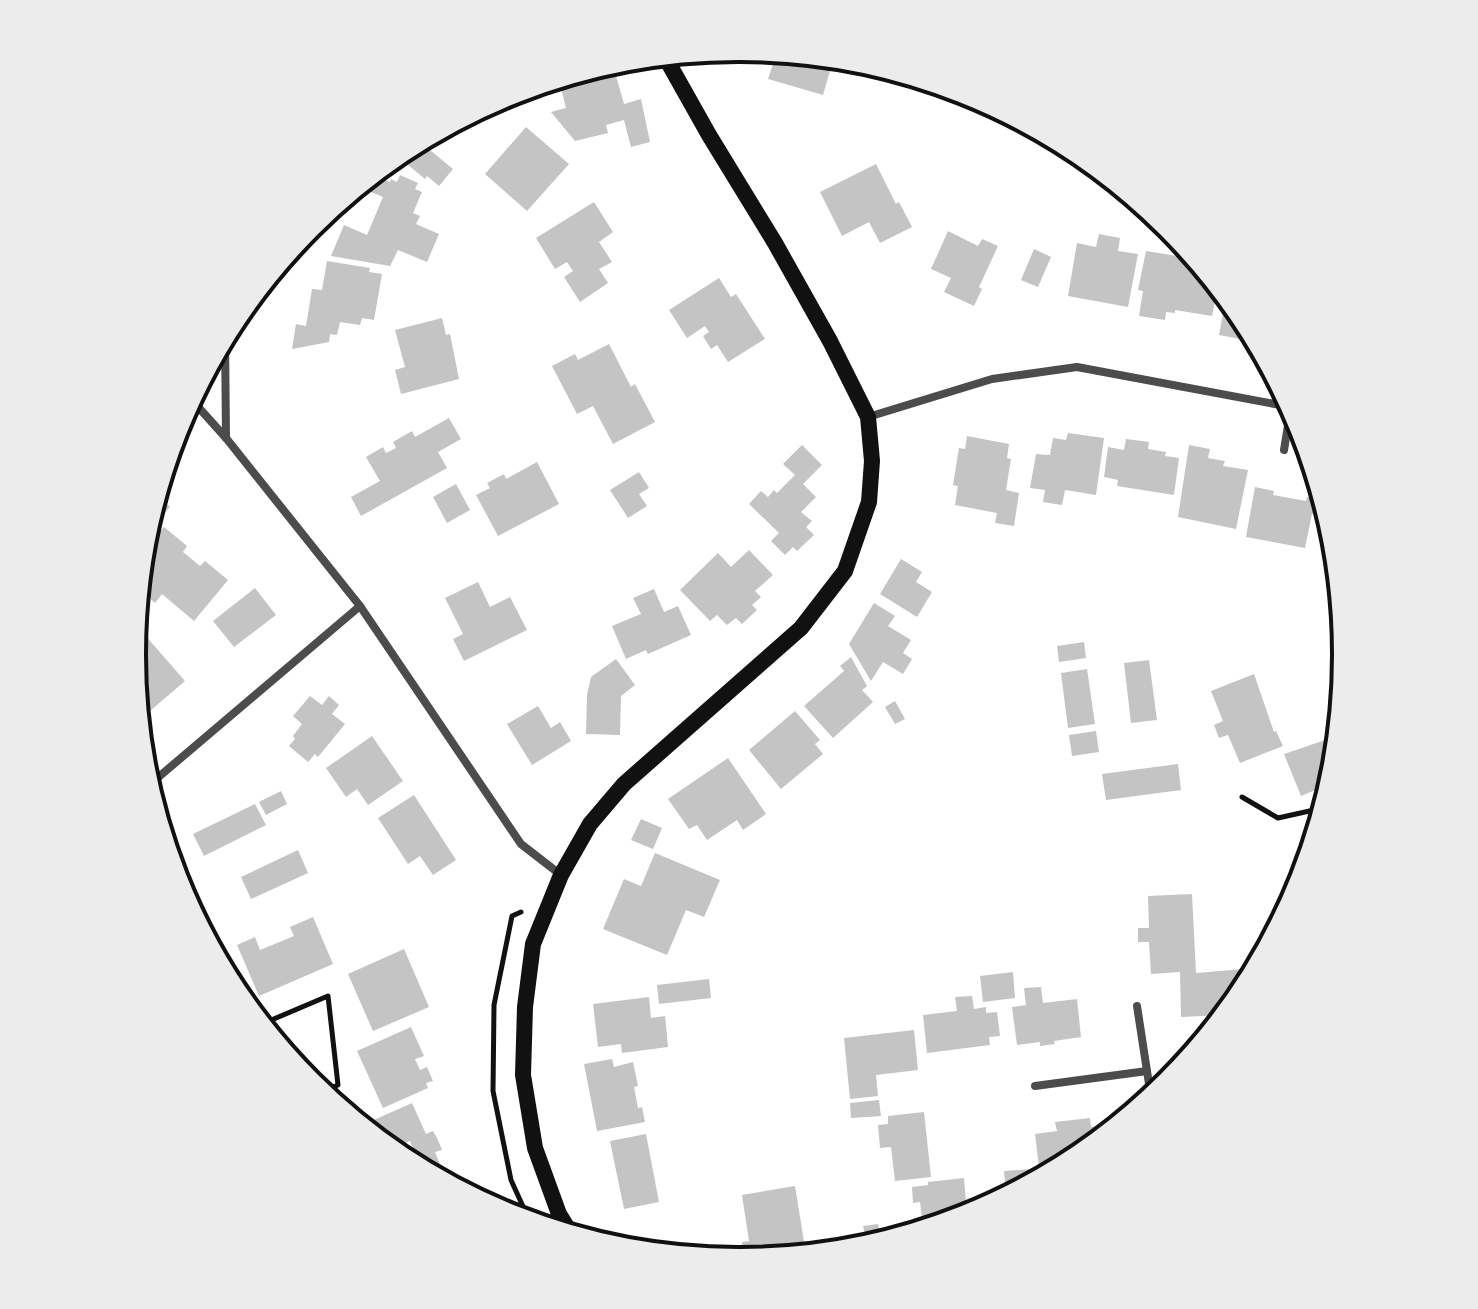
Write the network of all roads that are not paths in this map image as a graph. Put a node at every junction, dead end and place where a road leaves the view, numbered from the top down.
1 (670, 66) edge
2 (225, 359) edge
3 (1275, 404) edge
4 (200, 409) edge
5 (868, 417) junction
6 (1287, 431) edge
7 (226, 438) junction
8 (1284, 450) dead end
9 (360, 606) junction
10 (159, 776) edge
11 (561, 875) junction
12 (1137, 1006) dead end
13 (1147, 1071) junction
14 (1149, 1082) edge
15 (1035, 1086) dead end
16 (563, 1220) edge

1 - 5 main road
2 - 7 street
3 - 5 street
4 - 7 street
5 - 11 main road
6 - 8 street
7 - 9 street
9 - 10 street
9 - 11 street
11 - 16 main road
12 - 13 street
13 - 14 street
13 - 15 street

